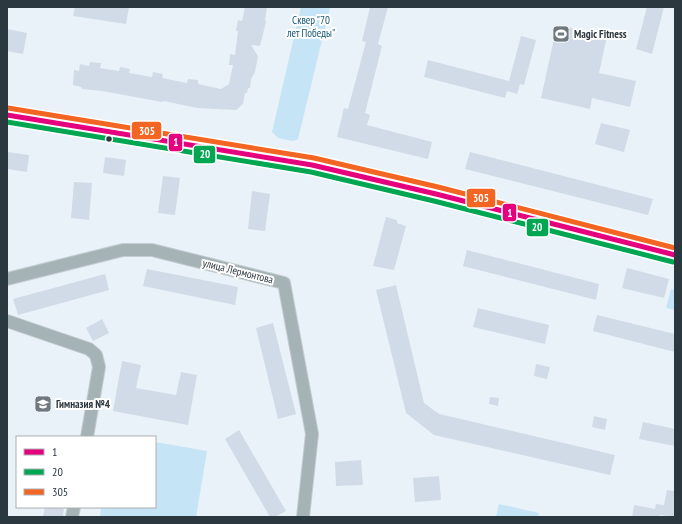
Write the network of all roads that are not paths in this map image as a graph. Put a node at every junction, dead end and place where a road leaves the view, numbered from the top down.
1 (7, 115) edge
2 (675, 255) edge
3 (7, 279) edge
4 (7, 321) edge
5 (87, 436) edge
6 (304, 517) edge

1 - 2 street
3 - 6 street, улица Лермонтова
4 - 5 street

